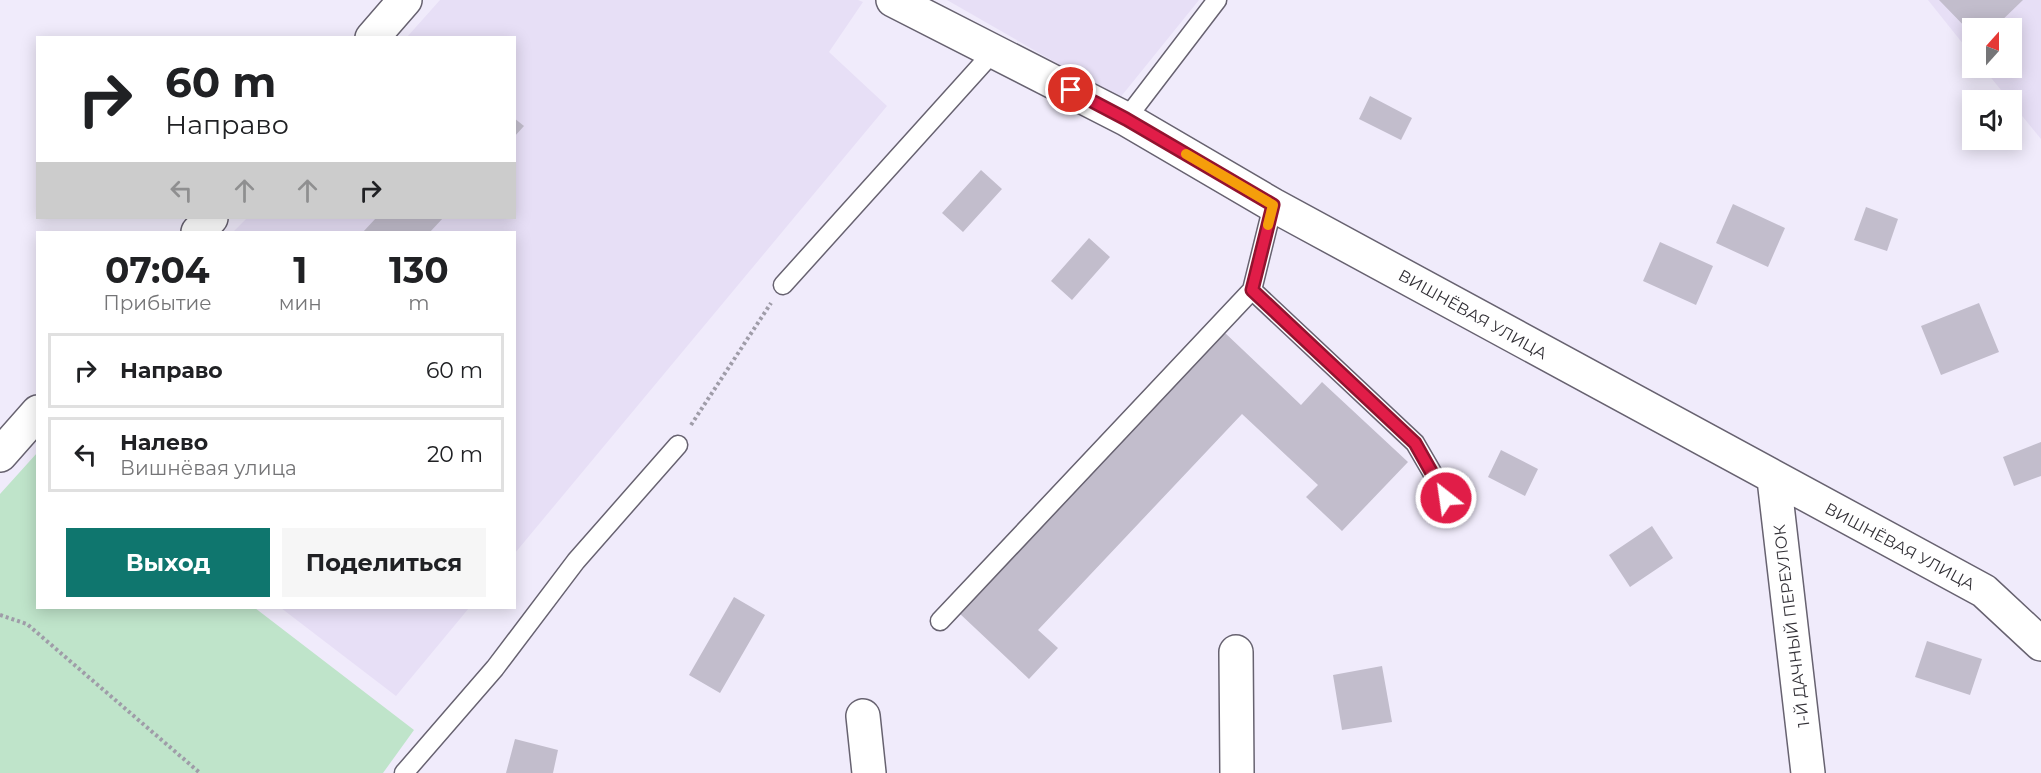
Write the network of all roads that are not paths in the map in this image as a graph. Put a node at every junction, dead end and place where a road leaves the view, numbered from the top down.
1 (405, 0) edge
2 (893, 0) edge
3 (1217, 0) edge
4 (374, 36) edge
5 (995, 50) junction
6 (1126, 119) junction
7 (1273, 205) junction
8 (210, 219) edge
9 (199, 231) edge
10 (783, 285) road end
11 (1252, 290) junction
12 (36, 414) edge
13 (678, 445) road end
14 (0, 454) edge
15 (1774, 479) junction
16 (1446, 498) dead end
17 (940, 621) dead end
18 (2041, 644) edge
19 (1236, 652) dead end
20 (863, 717) dead end
21 (404, 773) edge
22 (869, 773) edge
23 (1237, 773) edge
24 (1808, 773) edge

1 - 4 street
2 - 5 street, ВИШНЁВАЯ УЛИЦА
3 - 6 lane
5 - 6 street, ВИШНЁВАЯ УЛИЦА
5 - 10 lane
6 - 7 street, ВИШНЁВАЯ УЛИЦА
7 - 11 lane
7 - 15 street, ВИШНЁВАЯ УЛИЦА
8 - 9 street
11 - 16 lane
11 - 17 lane
12 - 14 street
13 - 21 lane
15 - 18 street, ВИШНЁВАЯ УЛИЦА
15 - 24 street, 1-Й ДАЧНЫЙ ПЕРЕУЛОК
19 - 23 street
20 - 22 street

